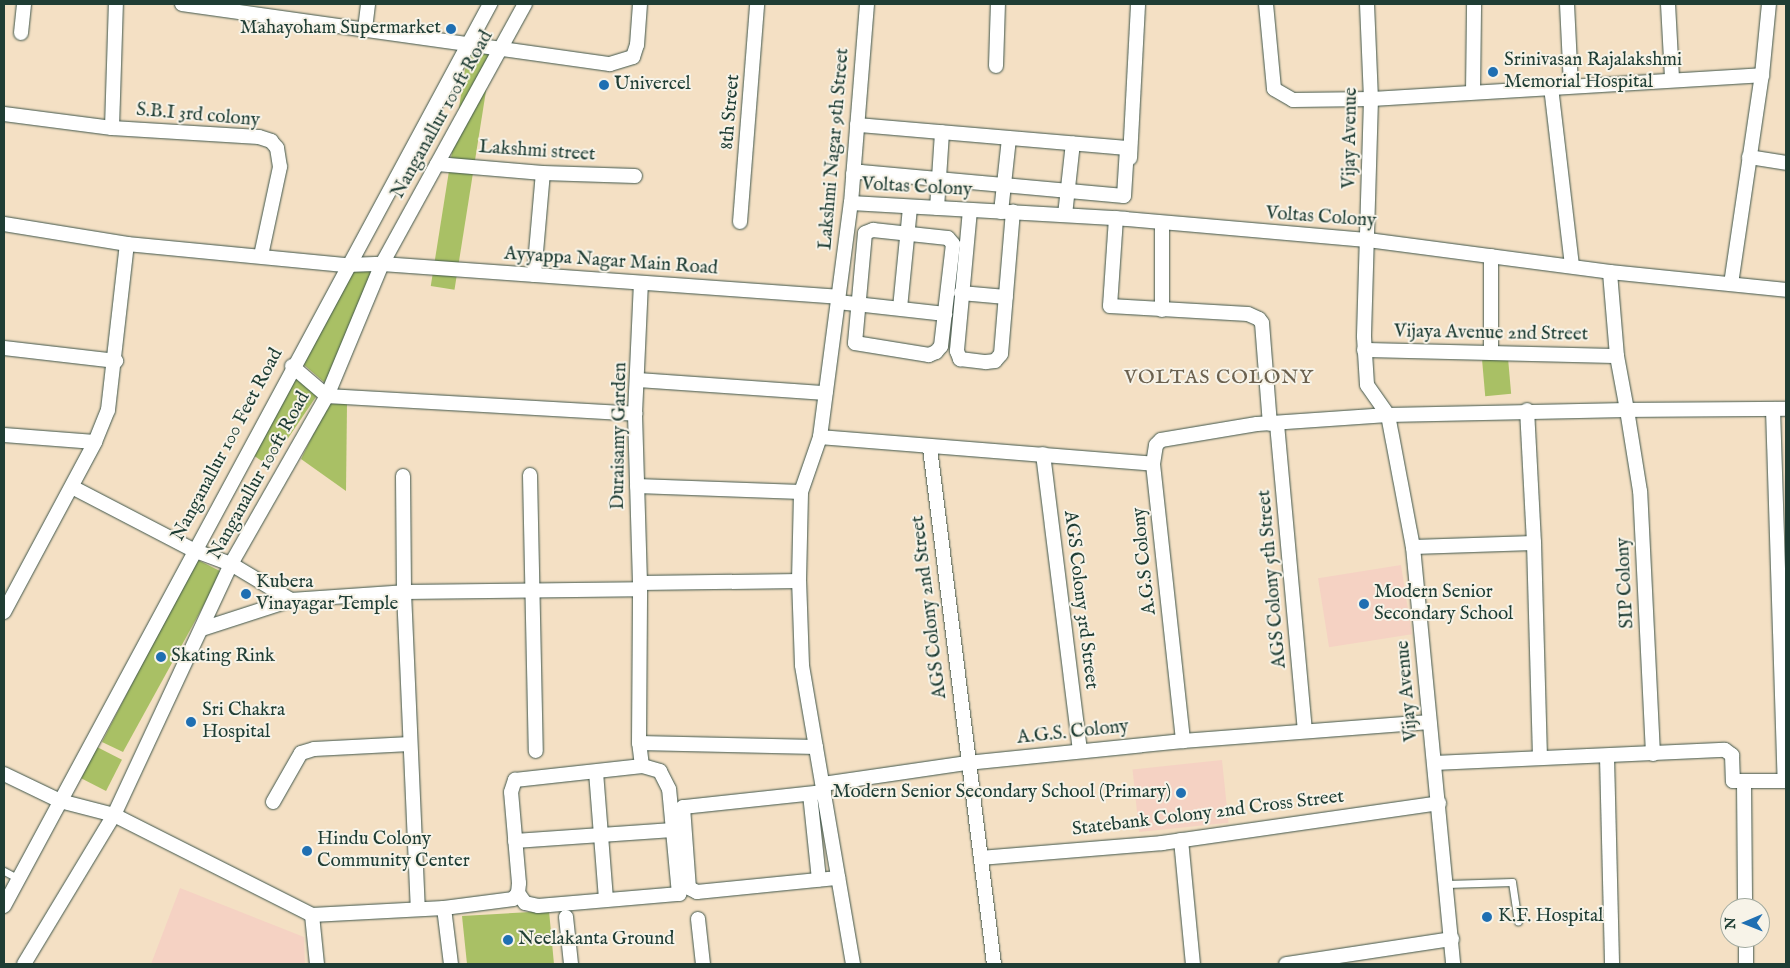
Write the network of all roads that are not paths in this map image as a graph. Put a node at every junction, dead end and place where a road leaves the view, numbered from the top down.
1 (24, 4) edge
2 (116, 4) edge
3 (182, 4) edge
4 (368, 4) edge
5 (490, 4) edge
6 (525, 4) edge
7 (640, 4) edge
8 (757, 4) edge
9 (867, 4) edge
10 (998, 4) edge
11 (1138, 4) edge
12 (1266, 4) edge
13 (1367, 4) edge
14 (1474, 4) edge
15 (1567, 4) edge
16 (1668, 4) edge
17 (1769, 4) edge
18 (250, 9) edge
19 (365, 29) junction
20 (21, 33) dead end
21 (466, 44) junction
22 (501, 48) junction
23 (996, 66) dead end
24 (1762, 75) junction
25 (1672, 78) junction
26 (1571, 86) junction
27 (1550, 87) junction
28 (1473, 92) junction
29 (1371, 99) junction
30 (4, 114) edge
31 (857, 126) junction
32 (112, 128) junction
33 (942, 132) junction
34 (1009, 138) junction
35 (1073, 143) junction
36 (1749, 157) junction
37 (1786, 163) edge
38 (437, 164) junction
39 (543, 173) junction
40 (853, 174) junction
41 (635, 176) dead end
42 (939, 179) junction
43 (1004, 185) junction
44 (1067, 191) junction
45 (851, 203) junction
46 (910, 207) junction
47 (937, 208) junction
48 (970, 210) junction
49 (1007, 212) junction
50 (1065, 215) junction
51 (1121, 219) junction
52 (740, 222) dead end
53 (1162, 223) junction
54 (4, 224) edge
55 (907, 234) junction
56 (1368, 240) junction
57 (127, 244) junction
58 (260, 256) junction
59 (1492, 256) junction
60 (382, 264) junction
61 (347, 265) junction
62 (1572, 266) junction
63 (1610, 272) junction
64 (534, 275) junction
65 (641, 283) junction
66 (1731, 284) junction
67 (1786, 290) edge
68 (961, 293) junction
69 (1006, 297) junction
70 (838, 300) junction
71 (858, 304) junction
72 (900, 308) junction
73 (1162, 310) junction
74 (944, 314) junction
75 (4, 348) edge
76 (1364, 350) junction
77 (1491, 353) junction
78 (1617, 356) junction
79 (116, 361) junction
80 (292, 366) junction
81 (638, 380) junction
82 (826, 393) junction
83 (327, 396) junction
84 (1780, 409) edge
85 (1527, 410) junction
86 (1627, 410) junction
87 (635, 414) junction
88 (1388, 415) junction
89 (1274, 424) junction
90 (4, 436) edge
91 (820, 437) junction
92 (95, 442) junction
93 (930, 448) junction
94 (1043, 454) junction
95 (1153, 464) junction
96 (530, 475) dead end
97 (403, 476) dead end
98 (637, 486) junction
99 (72, 487) junction
100 (801, 492) junction
101 (1534, 543) junction
102 (1413, 547) junction
103 (193, 550) junction
104 (231, 564) junction
105 (799, 581) junction
106 (640, 586) junction
107 (404, 592) junction
108 (533, 592) junction
109 (291, 600) junction
110 (4, 612) edge
111 (202, 629) junction
112 (1429, 722) junction
113 (1306, 729) junction
114 (1183, 740) junction
115 (639, 743) junction
116 (410, 744) junction
117 (816, 747) junction
118 (536, 751) dead end
119 (1080, 751) junction
120 (1653, 754) junction
121 (1607, 757) junction
122 (1540, 758) junction
123 (967, 763) junction
124 (1434, 763) junction
125 (642, 766) junction
126 (596, 772) junction
127 (4, 774) edge
128 (1786, 781) edge
129 (1744, 782) junction
130 (824, 788) junction
131 (810, 794) junction
132 (60, 801) junction
133 (272, 802) dead end
134 (1438, 803) junction
135 (114, 815) junction
136 (673, 830) junction
137 (601, 835) junction
138 (1181, 840) junction
139 (515, 841) junction
140 (981, 858) junction
141 (4, 871) edge
142 (838, 878) junction
143 (19, 879) junction
144 (819, 880) junction
145 (1447, 884) junction
146 (518, 893) junction
147 (1745, 898) edge
148 (606, 900) junction
149 (4, 906) edge
150 (444, 908) junction
151 (418, 909) junction
152 (312, 915) junction
153 (566, 917) dead end
154 (698, 920) dead end
155 (1518, 922) dead end
156 (1452, 939) junction
157 (1746, 948) edge
158 (24, 964) edge
159 (317, 964) edge
160 (451, 964) edge
161 (571, 964) edge
162 (703, 964) edge
163 (853, 964) edge
164 (994, 964) edge
165 (1193, 964) edge
166 (1286, 964) edge
167 (1453, 964) edge
168 (1612, 964) edge
169 (1746, 964) edge

1 - 20 street
2 - 32 street
3 - 18 street
4 - 19 street
5 - 21 street, Nanganallur 100 Feet Road
6 - 22 street, Nanganallur 100ft Road
7 - 22 street
8 - 52 street, 8th Street
9 - 31 street, Lakshmi Nagar 9th Street
10 - 23 street
11 - 51 street
12 - 29 street
13 - 29 street, Vijay Avenue
14 - 28 street
15 - 26 street
16 - 25 street
17 - 24 street
18 - 19 street
19 - 21 street
21 - 22 street
21 - 61 street, Nanganallur 100 Feet Road
22 - 38 street, Nanganallur 100ft Road
24 - 25 street
24 - 36 street
25 - 26 street
26 - 27 street
27 - 28 street
27 - 62 street
28 - 29 street
29 - 56 street, Vijay Avenue
30 - 32 street, S.B.I 3rd colony
31 - 33 street
31 - 40 street, Lakshmi Nagar 9th Street
32 - 58 street, S.B.I 3rd colony
33 - 34 street
33 - 42 street
34 - 35 street
34 - 43 street
35 - 44 street
35 - 44 street
36 - 37 street
36 - 66 street
38 - 39 street, Lakshmi street
38 - 60 street, Nanganallur 100ft Road
39 - 41 street, Lakshmi street
39 - 64 street
40 - 42 street
40 - 45 street, Lakshmi Nagar 9th Street
42 - 43 street
42 - 47 street
43 - 44 street
43 - 49 street
44 - 50 street
45 - 46 street, Voltas Colony
45 - 70 street, Lakshmi Nagar 9th Street
46 - 47 street, Voltas Colony
46 - 55 street
47 - 48 street, Voltas Colony
48 - 49 street, Voltas Colony
48 - 68 street
49 - 50 street, Voltas Colony
49 - 69 street
50 - 51 street, Voltas Colony
51 - 53 street, Voltas Colony
51 - 73 street
53 - 56 street, Voltas Colony
53 - 73 street
54 - 57 street, Ayyappa Nagar Main Road
55 - 71 street
55 - 72 street
55 - 74 street
56 - 59 street, Voltas Colony
56 - 76 street, Vijay Avenue
57 - 58 street, Ayyappa Nagar Main Road
57 - 79 street
58 - 61 street, Ayyappa Nagar Main Road
59 - 62 street, Voltas Colony
59 - 77 street
60 - 61 street, Ayyappa Nagar Main Road
60 - 64 street, Ayyappa Nagar Main Road
60 - 83 street, Nanganallur 100ft Road
61 - 80 street, Nanganallur 100 Feet Road
62 - 63 street, Voltas Colony
63 - 66 street, Voltas Colony
63 - 78 street
64 - 65 street, Ayyappa Nagar Main Road
65 - 70 street, Ayyappa Nagar Main Road
65 - 81 street, Duraisamy Garden
66 - 67 street, Voltas Colony
68 - 69 street
68 - 69 street
70 - 71 street, Ayyappa Nagar Main Road
70 - 82 street, Lakshmi Nagar 9th Street
71 - 72 street, Ayyappa Nagar Main Road
71 - 74 street
72 - 74 street, Ayyappa Nagar Main Road
73 - 89 street, AGS Colony 5th Street
75 - 79 street
76 - 77 street, Vijaya Avenue 2nd Street
76 - 88 street, Vijay Avenue
77 - 78 street, Vijaya Avenue 2nd Street
78 - 86 street
79 - 92 street
80 - 83 street
80 - 103 street, Nanganallur 100 Feet Road
81 - 82 street
81 - 87 street, Duraisamy Garden
82 - 91 street, Lakshmi Nagar 9th Street
83 - 87 street
83 - 104 street, Nanganallur 100ft Road
84 - 86 street
84 - 128 street
85 - 86 street
85 - 88 street
85 - 101 street
86 - 120 street, SIP Colony
87 - 98 street, Duraisamy Garden
88 - 89 street
88 - 102 street, Vijay Avenue
89 - 95 street
89 - 113 street, AGS Colony 5th Street
90 - 92 street
91 - 93 street
91 - 100 street, Lakshmi Nagar 9th Street
92 - 99 street
93 - 94 street
93 - 123 street, AGS Colony 2nd Street
94 - 95 street
94 - 119 street, AGS Colony 3rd Street
95 - 114 street, A.G.S Colony
96 - 108 street
97 - 107 street
98 - 100 street
98 - 106 street, Duraisamy Garden
99 - 103 street
99 - 110 street
100 - 105 street, Lakshmi Nagar 9th Street
101 - 102 street
101 - 122 street
102 - 112 street, Vijay Avenue
103 - 104 street
103 - 132 street, Nanganallur 100 Feet Road
104 - 109 street
104 - 111 street, Nanganallur 100ft Road
105 - 106 street
105 - 117 street, Lakshmi Nagar 9th Street
106 - 108 street
106 - 115 street, Duraisamy Garden
107 - 108 street
107 - 109 street
107 - 116 street
108 - 118 street
109 - 111 street
111 - 135 street, Nanganallur 100ft Road
112 - 113 street
112 - 124 street, Vijay Avenue
113 - 114 street
114 - 119 street, A.G.S. Colony
115 - 117 street
115 - 125 street, Duraisamy Garden
116 - 133 street
116 - 151 street
117 - 130 street, Lakshmi Nagar 9th Street
119 - 123 street, A.G.S. Colony
120 - 121 street
120 - 129 street
121 - 122 street
121 - 168 street
122 - 124 street
123 - 130 street, A.G.S. Colony
123 - 140 street, AGS Colony 2nd Street
124 - 134 street, Vijay Avenue
125 - 126 street
125 - 136 street
126 - 137 street
126 - 139 street
127 - 132 street
128 - 129 street
129 - 147 street
130 - 131 street, A.G.S. Colony
130 - 142 street, Lakshmi Nagar 9th Street
131 - 144 street
131 - 144 street, A.G.S. Colony
132 - 135 street
132 - 143 street, Nanganallur 100 Feet Road
134 - 138 street, Statebank Colony 2nd Cross Street
134 - 145 street, Vijay Avenue
135 - 152 street
135 - 158 street, Nanganallur 100ft Road
136 - 137 street
136 - 148 street
137 - 139 street
137 - 148 street
138 - 140 street, Statebank Colony 2nd Cross Street
138 - 165 street
139 - 146 street
140 - 164 street, AGS Colony 2nd Street
141 - 143 lane
142 - 144 street
142 - 163 street, Lakshmi Nagar 9th Street
143 - 149 street, Nanganallur 100 Feet Road
145 - 155 lane
145 - 156 street, Vijay Avenue
146 - 148 street
146 - 150 street
150 - 151 street
150 - 160 street
151 - 152 street
152 - 159 street
153 - 161 street
154 - 162 street
156 - 166 street
156 - 167 street, Vijay Avenue
157 - 169 street

